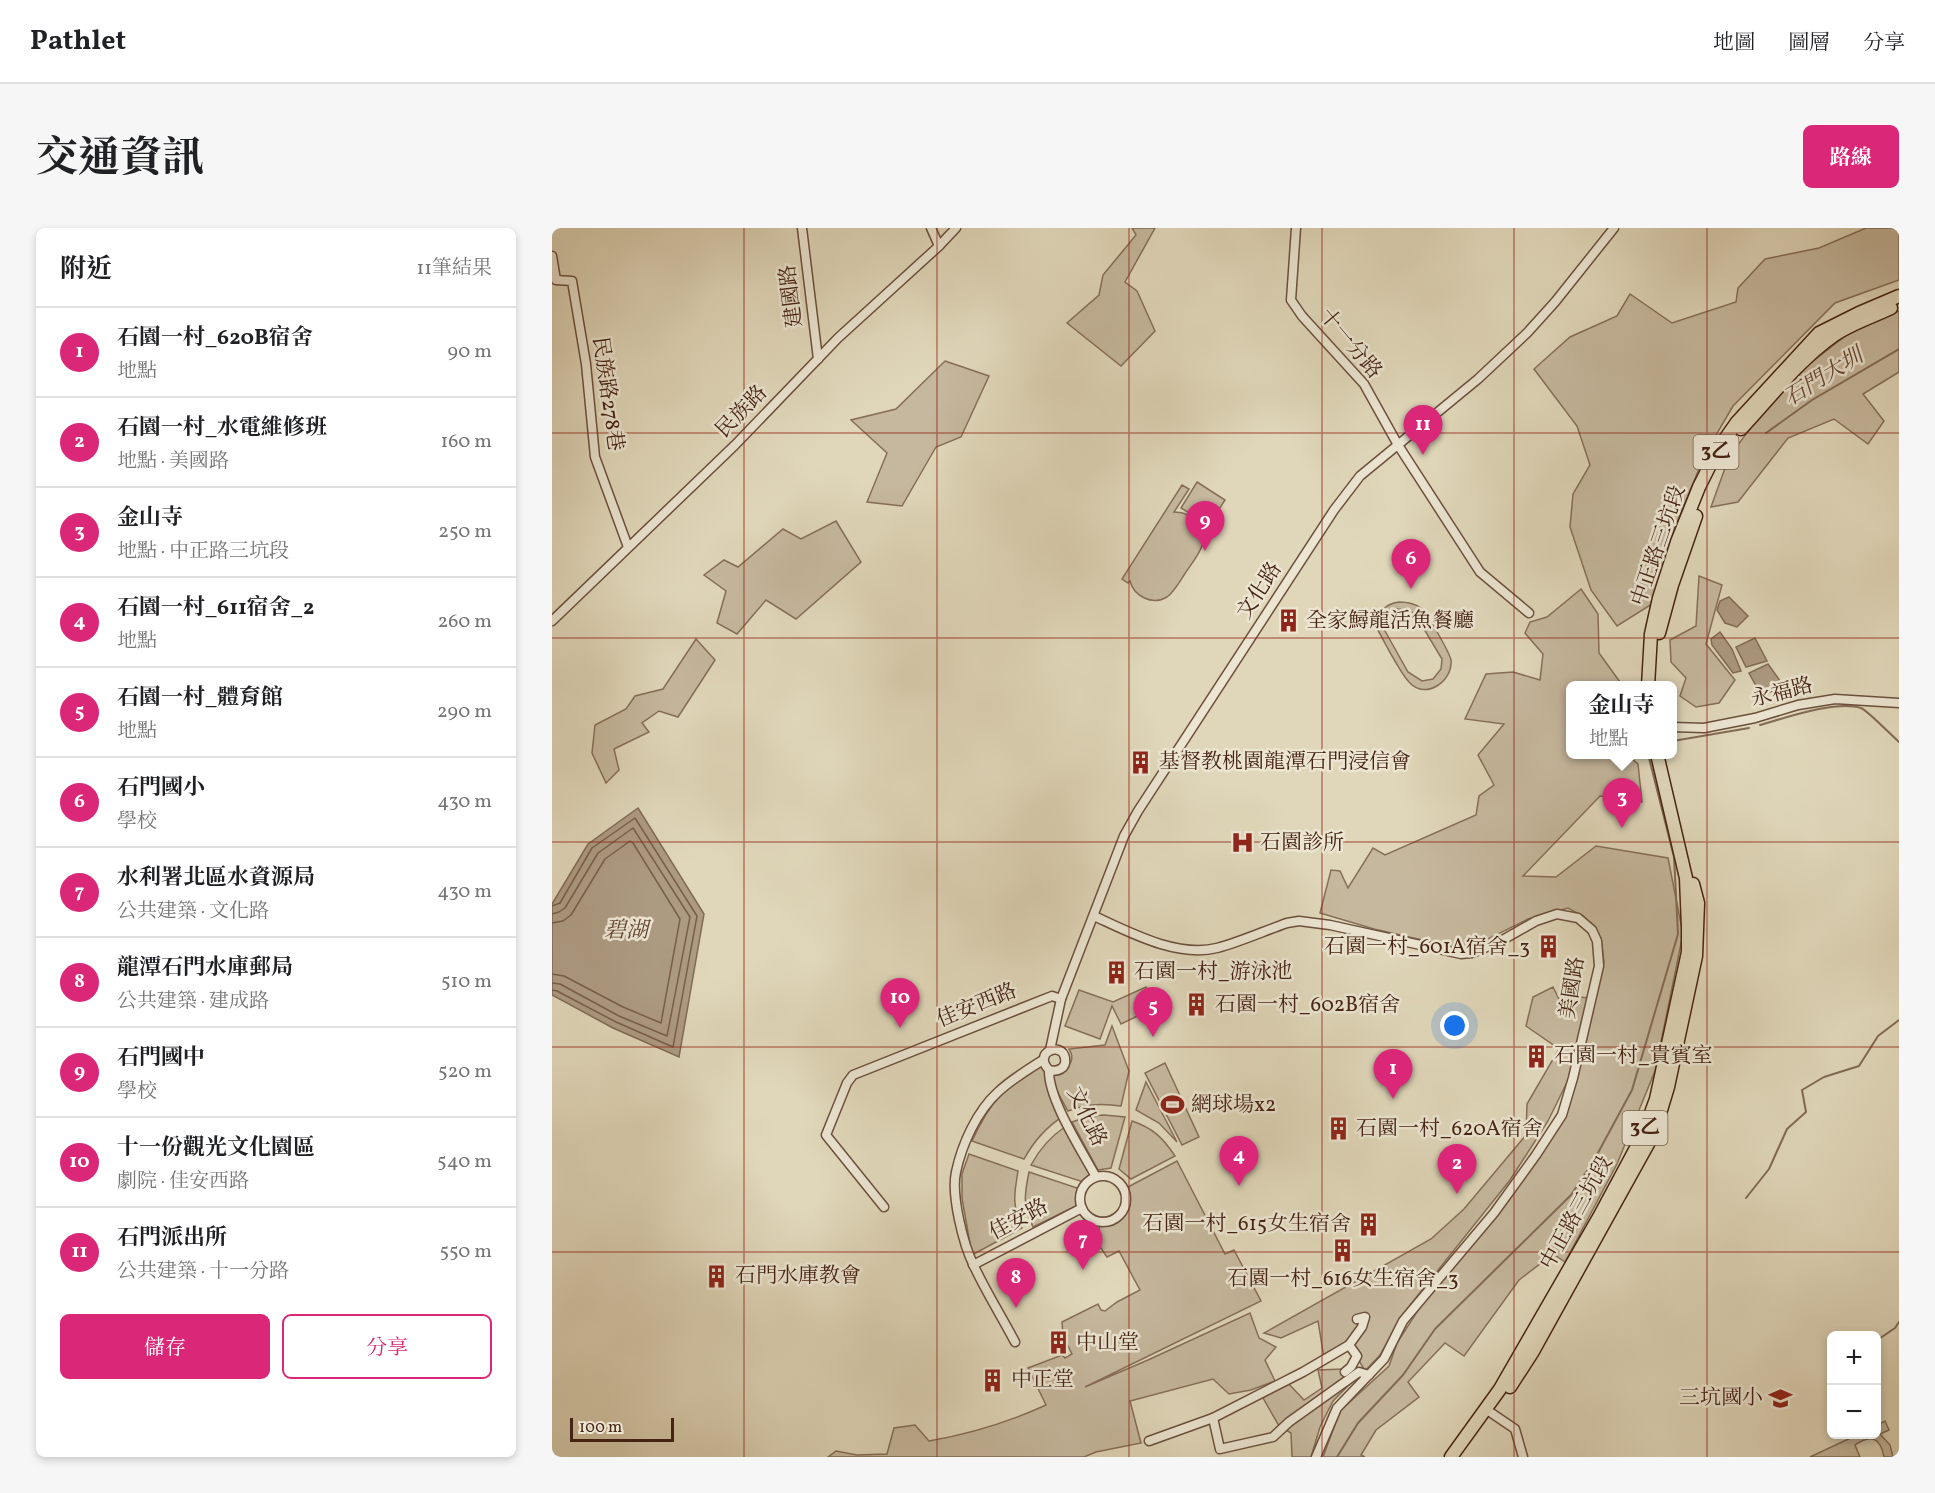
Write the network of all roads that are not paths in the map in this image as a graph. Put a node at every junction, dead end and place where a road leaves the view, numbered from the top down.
1 (802, 228) edge
2 (931, 228) edge
3 (956, 228) edge
4 (1296, 228) edge
5 (1614, 228) edge
6 (939, 246) junction
7 (552, 256) edge
8 (1899, 296) edge
9 (1899, 305) edge
10 (818, 359) junction
11 (1398, 445) junction
12 (628, 547) junction
13 (1529, 613) dead end
14 (552, 621) edge
15 (1648, 681) edge
16 (1655, 681) edge
17 (1899, 703) edge
18 (1677, 727) edge
19 (1658, 759) edge
20 (1665, 759) edge
21 (1094, 916) junction
22 (1061, 999) junction
23 (1050, 1050) junction
24 (1043, 1060) junction
25 (1049, 1070) junction
26 (1096, 1177) junction
27 (884, 1207) dead end
28 (1082, 1208) junction
29 (973, 1265) junction
30 (1357, 1319) dead end
31 (1016, 1342) dead end
32 (1349, 1346) junction
33 (1344, 1372) dead end
34 (1369, 1375) junction
35 (1490, 1412) junction
36 (1213, 1418) junction
37 (1149, 1441) dead end
38 (1316, 1457) edge
39 (1451, 1457) edge
40 (1461, 1457) edge
41 (1523, 1457) edge

1 - 10 street, 建國路
2 - 6 street
3 - 6 street, 民族路
4 - 11 street, 十一分路
5 - 11 street, 文化路
6 - 10 street, 民族路
7 - 12 street, 民族路278巷
8 - 15 main road, 中正路三坑段 / 3乙
9 - 16 main road, 中正路三坑段 / 3乙
10 - 12 street, 民族路
11 - 13 street, 十一分路
11 - 21 street, 文化路
12 - 14 street, 民族路
17 - 18 street, 永福路
19 - 35 main road, 中正路三坑段 / 3乙
20 - 35 main road, 中正路三坑段 / 3乙
21 - 22 street, 文化路
21 - 34 street, 美國路
22 - 23 street, 文化路
22 - 27 street, 佳安西路
23 - 24 street, 文化路
23 - 25 street, 文化路
24 - 25 street, 文化路
24 - 29 street
25 - 26 street, 文化路
26 - 28 street, 文化路
26 - 28 street, 文化路
28 - 29 street, 佳安路
29 - 31 street
30 - 32 street
32 - 33 street
32 - 36 street
34 - 36 street
34 - 38 street, 美國路
35 - 39 main road, 中正路三坑段 / 3乙
35 - 40 main road, 中正路三坑段 / 3乙
35 - 41 street
36 - 37 street

